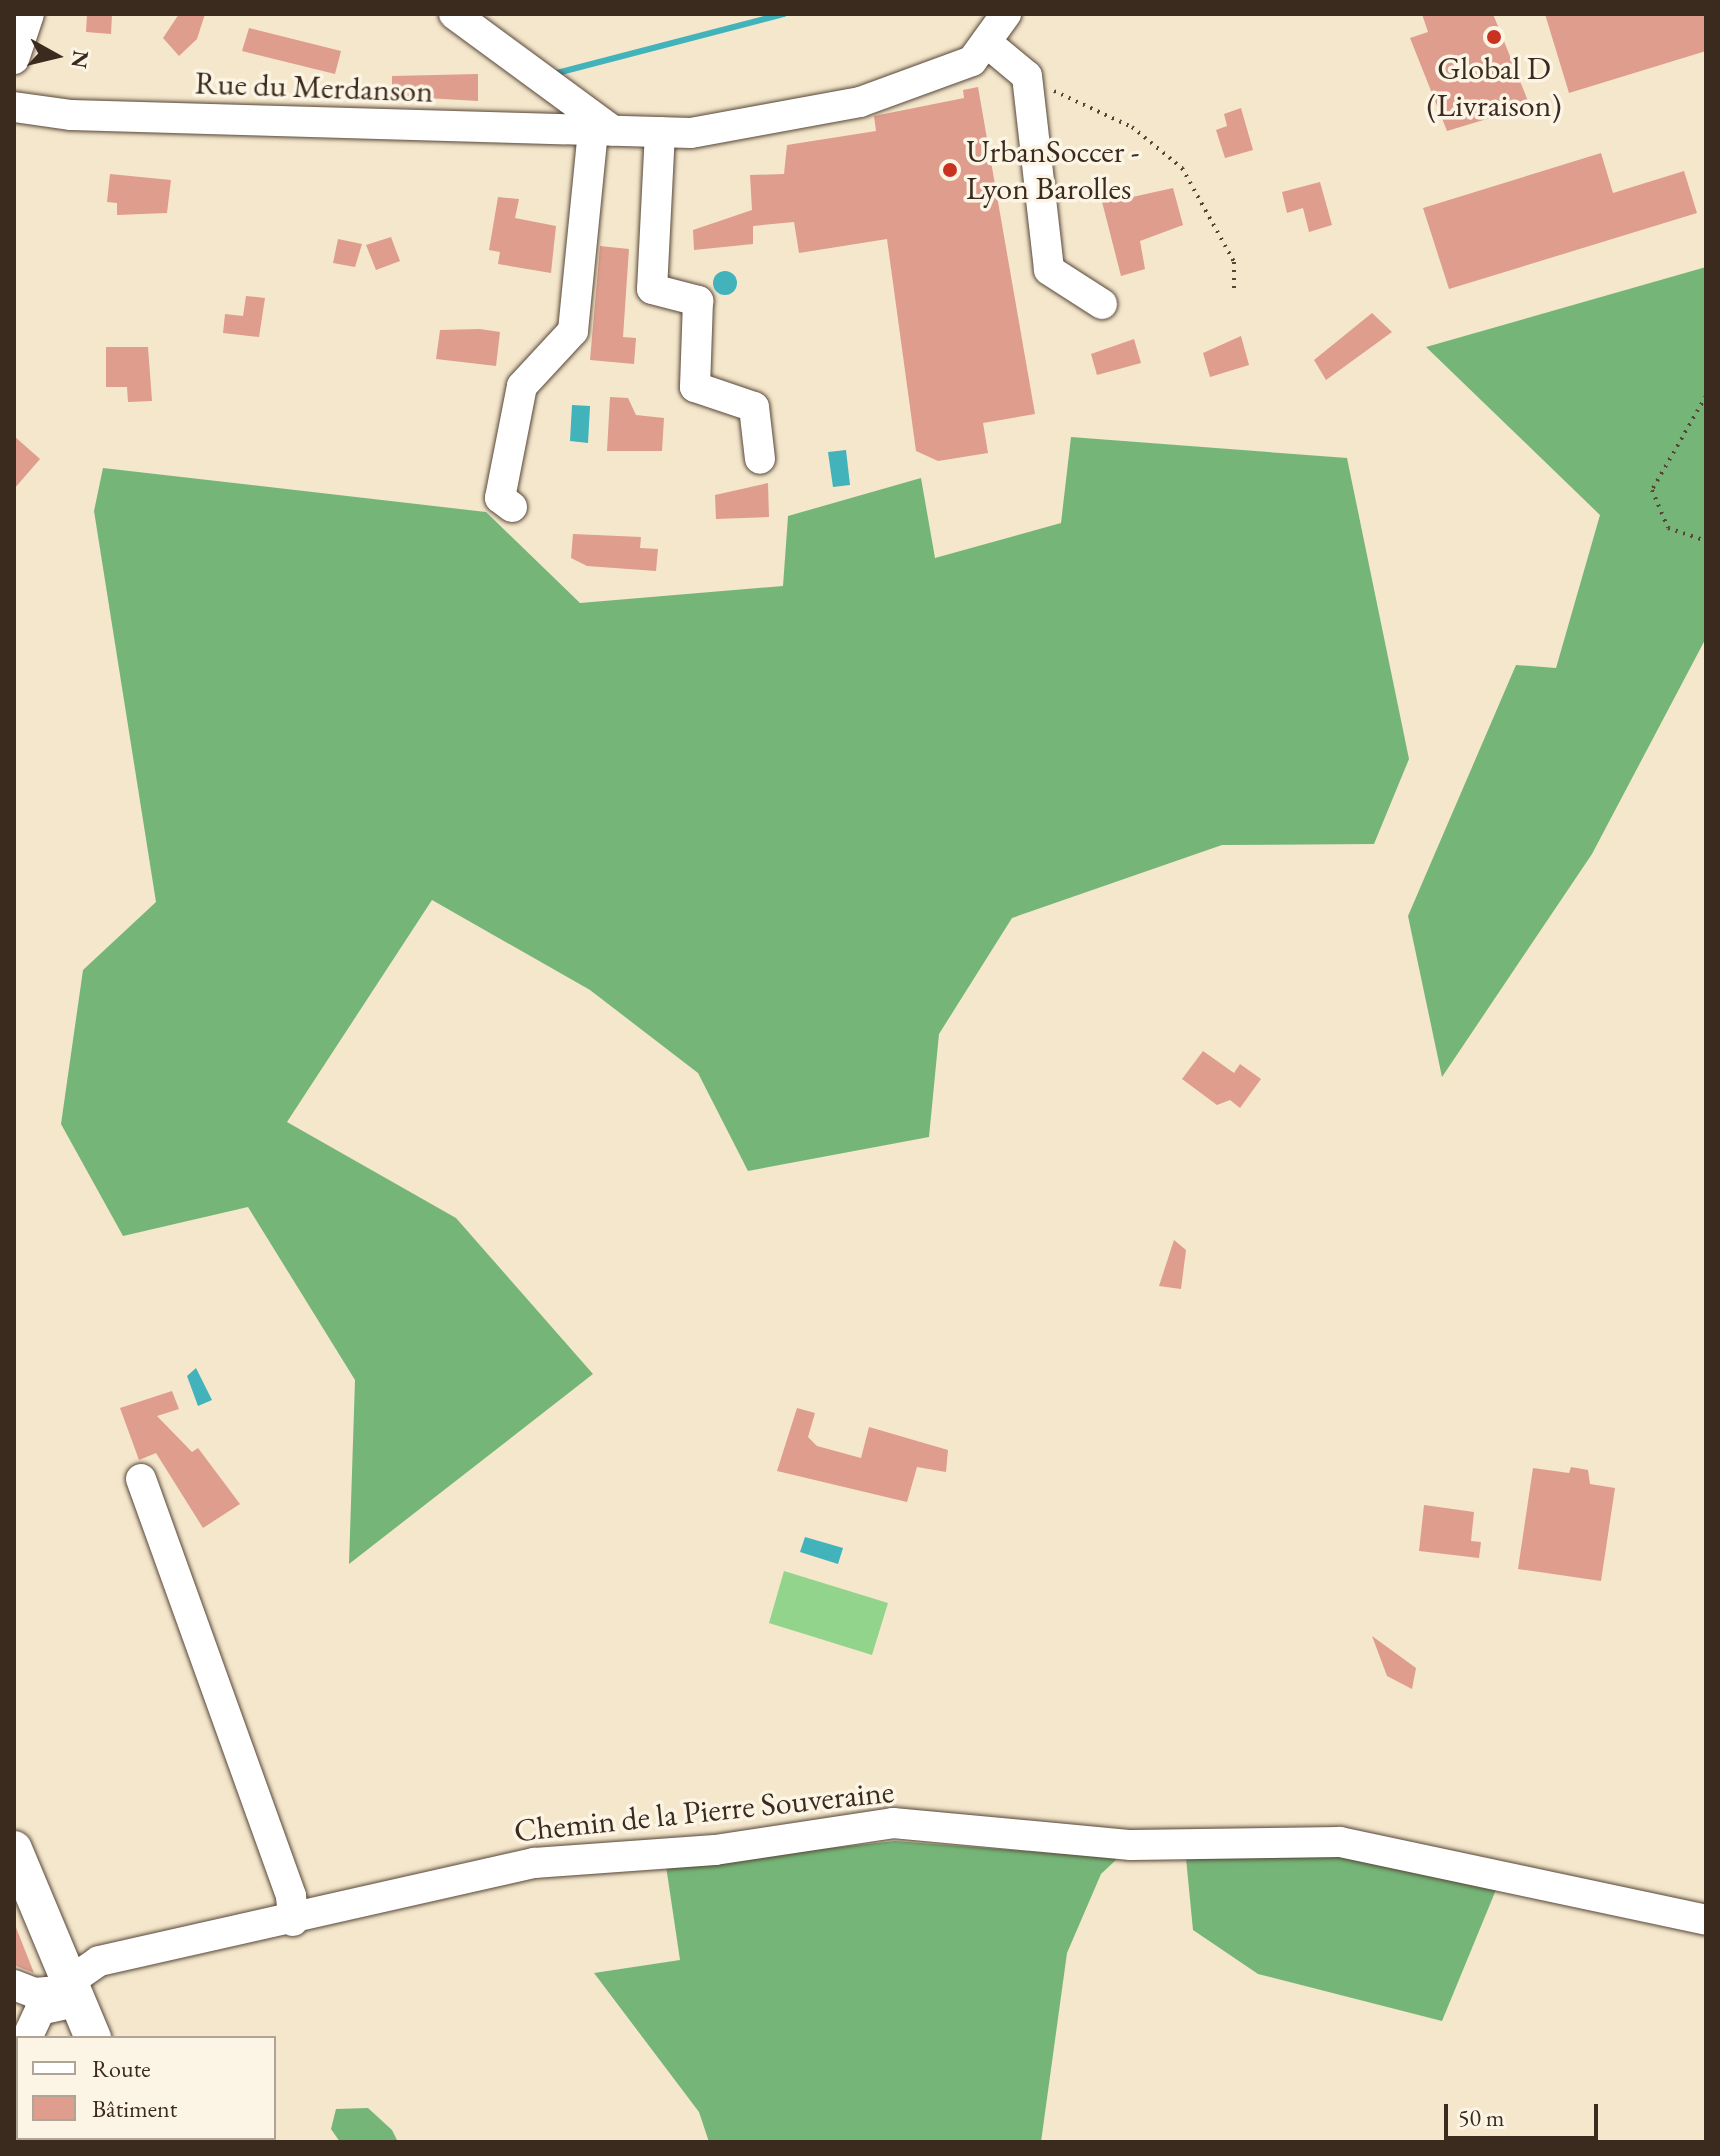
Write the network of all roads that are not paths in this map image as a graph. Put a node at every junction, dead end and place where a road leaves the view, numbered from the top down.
1 (29, 14) edge
2 (454, 14) edge
3 (1006, 14) edge
4 (986, 42) junction
5 (14, 59) edge
6 (14, 107) edge
7 (603, 131) junction
8 (660, 132) junction
9 (1102, 304) dead end
10 (760, 459) dead end
11 (512, 507) dead end
12 (141, 1479) dead end
13 (14, 1849) edge
14 (14, 1879) edge
15 (1706, 1920) edge
16 (293, 1921) junction
17 (14, 1985) edge
18 (64, 2004) edge
19 (28, 2036) edge
20 (91, 2036) edge

1 - 5 street
2 - 7 street
3 - 4 street, Rue du Merdanson
4 - 8 street, Rue du Merdanson
4 - 9 street
6 - 7 street, Rue du Merdanson
7 - 8 street, Rue du Merdanson
7 - 11 street
8 - 10 street
12 - 16 street
13 - 18 main road
14 - 18 main road
15 - 16 street, Chemin de la Pierre Souveraine
16 - 18 street, Chemin de la Pierre Souveraine
17 - 18 street
18 - 19 street, Chemin de la Pierre Souveraine
18 - 20 main road

